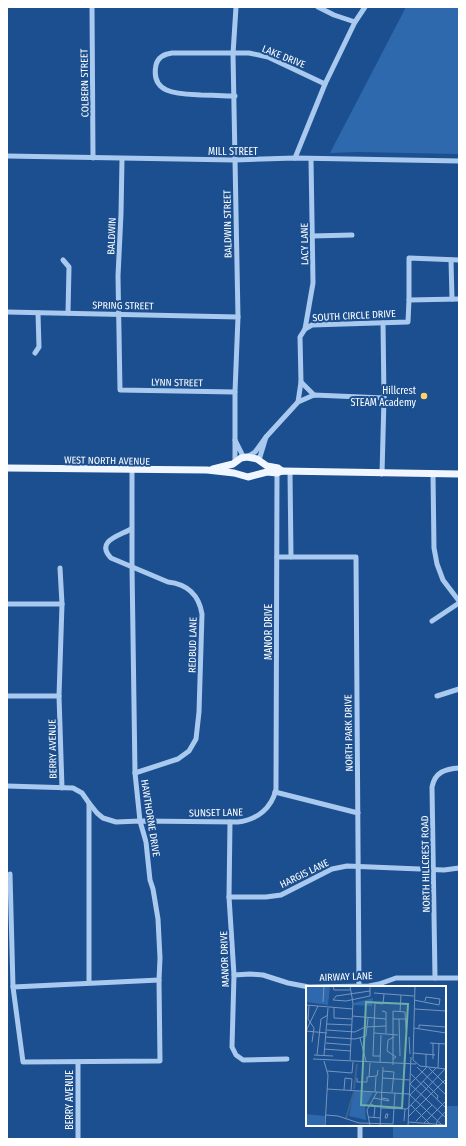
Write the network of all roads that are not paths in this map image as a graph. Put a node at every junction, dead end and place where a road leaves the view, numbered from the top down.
1 (92, 7) edge
2 (236, 7) edge
3 (318, 7) edge
4 (365, 7) edge
5 (355, 22) junction
6 (233, 54) junction
7 (326, 84) junction
8 (235, 96) junction
9 (7, 156) edge
10 (93, 158) junction
11 (295, 158) junction
12 (122, 159) junction
13 (311, 159) junction
14 (236, 160) junction
15 (459, 161) edge
16 (352, 235) dead end
17 (312, 236) junction
18 (63, 260) dead end
19 (451, 260) junction
20 (459, 260) edge
21 (452, 299) junction
22 (459, 299) edge
23 (409, 300) junction
24 (7, 312) edge
25 (38, 313) junction
26 (68, 313) junction
27 (120, 314) junction
28 (238, 317) junction
29 (383, 323) junction
30 (305, 329) junction
31 (36, 353) dead end
32 (301, 382) junction
33 (120, 390) joint
34 (235, 392) junction
35 (314, 395) junction
36 (384, 398) junction
37 (298, 402) junction
38 (266, 437) junction
39 (235, 440) junction
40 (245, 457) junction
41 (260, 461) junction
42 (234, 463) junction
43 (7, 468) edge
44 (132, 470) junction
45 (207, 470) junction
46 (280, 472) junction
47 (290, 472) junction
48 (234, 473) junction
49 (260, 473) junction
50 (382, 474) junction
51 (433, 474) junction
52 (459, 474) edge
53 (131, 529) junction
54 (277, 557) junction
55 (291, 557) junction
56 (132, 567) junction
57 (60, 568) dead end
58 (459, 602) edge
59 (7, 604) edge
60 (62, 604) junction
61 (432, 621) dead end
62 (459, 690) edge
63 (7, 696) edge
64 (60, 696) junction
65 (437, 696) dead end
66 (459, 768) edge
67 (135, 773) junction
68 (7, 786) edge
69 (62, 788) junction
70 (275, 792) junction
71 (89, 803) junction
72 (358, 813) junction
73 (140, 821) junction
74 (230, 822) junction
75 (359, 866) junction
76 (459, 868) edge
77 (434, 869) junction
78 (10, 874) dead end
79 (229, 897) junction
80 (234, 975) junction
81 (435, 978) junction
82 (459, 978) edge
83 (159, 980) junction
84 (89, 982) junction
85 (306, 986) edge
86 (359, 986) edge
87 (13, 987) junction
88 (287, 1059) dead end
89 (78, 1062) junction
90 (360, 1126) edge
91 (78, 1139) edge
92 (360, 1139) edge

1 - 10 street, COLBERN STREET
2 - 6 street, BALDWIN STREET
3 - 5 street
4 - 5 street
5 - 7 street
6 - 7 street, LAKE DRIVE
6 - 8 street, BALDWIN STREET
6 - 8 street, LAKE DRIVE
7 - 11 street
8 - 14 street, BALDWIN STREET
9 - 10 street, MILL STREET
10 - 12 street, MILL STREET
11 - 13 street, MILL STREET
11 - 14 street, MILL STREET
12 - 14 street, MILL STREET
12 - 27 street, BALDWIN
13 - 15 street, MILL STREET
13 - 17 street, LACY LANE
14 - 28 street, BALDWIN STREET
16 - 17 street
17 - 30 street, LACY LANE
18 - 26 street
19 - 20 street
19 - 21 street
19 - 23 street
21 - 22 street
21 - 23 street
23 - 29 street, SOUTH CIRCLE DRIVE
24 - 25 street, SPRING STREET
25 - 26 street, SPRING STREET
25 - 31 street
26 - 27 street, SPRING STREET
27 - 28 street, SPRING STREET
27 - 33 street, BALDWIN
28 - 34 street, BALDWIN STREET
29 - 30 street, SOUTH CIRCLE DRIVE
29 - 36 street
30 - 32 street, SOUTH CIRCLE DRIVE
32 - 35 street
32 - 37 street, SOUTH CIRCLE DRIVE
33 - 34 street, LYNN STREET
34 - 39 street, BALDWIN STREET
35 - 36 street
35 - 37 street
36 - 50 street
37 - 38 street
38 - 40 street
38 - 41 street
39 - 40 street, BALDWIN STREET
39 - 42 street, BALDWIN STREET
40 - 41 main road, WEST NORTH AVENUE
40 - 42 main road, WEST NORTH AVENUE
41 - 46 main road, WEST NORTH AVENUE
41 - 49 main road
42 - 45 main road, WEST NORTH AVENUE
42 - 48 main road
43 - 44 main road, WEST NORTH AVENUE
44 - 45 main road, WEST NORTH AVENUE
44 - 53 street, HAWTHORNE DRIVE
45 - 48 main road, WEST NORTH AVENUE
46 - 47 main road, WEST NORTH AVENUE
46 - 49 main road, WEST NORTH AVENUE
46 - 54 street, MANOR DRIVE
47 - 50 main road, WEST NORTH AVENUE
47 - 55 street
48 - 49 main road, WEST NORTH AVENUE
50 - 51 main road, WEST NORTH AVENUE
51 - 52 main road, WEST NORTH AVENUE
51 - 58 street
53 - 56 street, HAWTHORNE DRIVE
53 - 56 street, REDBUD LANE
54 - 55 street, NORTH PARK DRIVE
54 - 70 street, MANOR DRIVE
55 - 72 street, NORTH PARK DRIVE
56 - 67 street, HAWTHORNE DRIVE
56 - 67 street, REDBUD LANE
57 - 60 street, BERRY AVENUE
58 - 61 street
59 - 60 street
60 - 64 street, BERRY AVENUE
62 - 65 street
63 - 64 street
64 - 69 street, BERRY AVENUE
66 - 77 street, NORTH HILLCREST ROAD
67 - 73 street, HAWTHORNE DRIVE
68 - 69 street
69 - 71 street, BERRY AVENUE
70 - 72 street
70 - 74 street, SUNSET LANE
71 - 73 street, SUNSET LANE
71 - 84 street
72 - 75 street, NORTH PARK DRIVE
73 - 74 street, SUNSET LANE
73 - 83 street, HAWTHORNE DRIVE
74 - 79 street, MANOR DRIVE
75 - 77 street, HARGIS LANE
75 - 79 street, HARGIS LANE
75 - 86 street, NORTH PARK DRIVE
76 - 77 street, HARGIS LANE
77 - 81 street, NORTH HILLCREST ROAD
78 - 87 street
79 - 80 street, MANOR DRIVE
80 - 85 street, AIRWAY LANE
80 - 88 street, MANOR DRIVE
81 - 82 street, AIRWAY LANE
81 - 86 street, AIRWAY LANE
83 - 84 street
83 - 89 street, HAWTHORNE DRIVE
84 - 87 street
87 - 89 street
89 - 91 street, BERRY AVENUE
90 - 92 street

